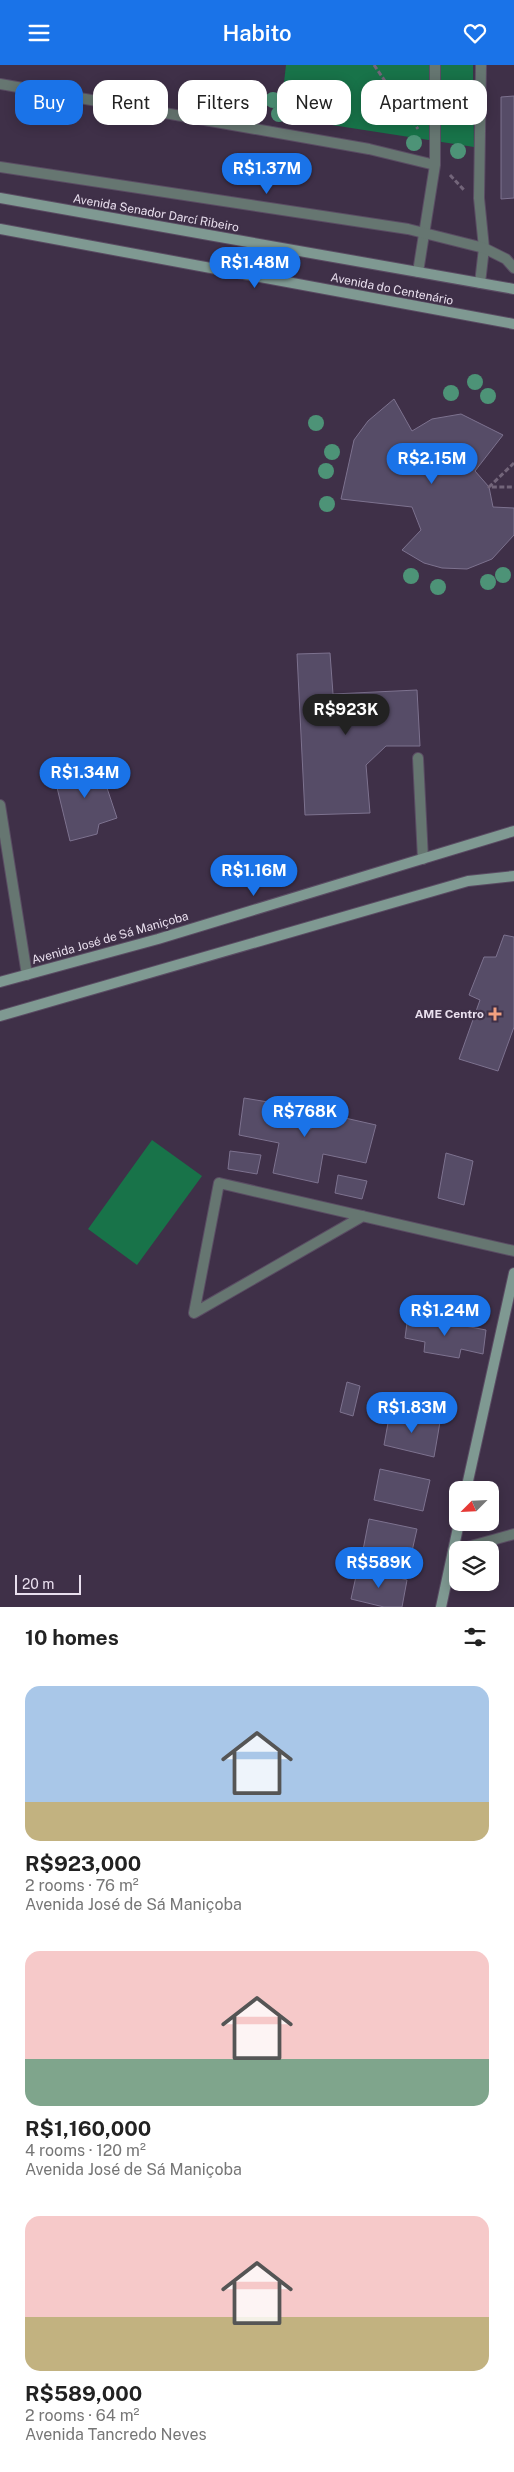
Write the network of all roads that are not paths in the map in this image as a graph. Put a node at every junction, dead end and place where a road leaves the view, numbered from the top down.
1 (436, 65) edge
2 (481, 65) edge
3 (0, 84) edge
4 (435, 165) junction
5 (0, 167) edge
6 (0, 198) edge
7 (0, 229) edge
8 (423, 232) junction
9 (484, 248) junction
10 (514, 268) edge
11 (418, 272) junction
12 (480, 283) junction
13 (514, 289) edge
14 (514, 325) edge
15 (418, 758) dead end
16 (0, 805) edge
17 (514, 831) edge
18 (423, 859) junction
19 (514, 876) edge
20 (27, 975) junction
21 (0, 982) edge
22 (0, 1016) edge
23 (363, 1216) junction
24 (514, 1251) edge
25 (514, 1273) edge
26 (468, 1481) edge
27 (514, 1534) edge
28 (489, 1541) edge
29 (449, 1570) edge
30 (441, 1607) edge

1 - 4 street
2 - 9 street
3 - 4 street
4 - 8 street
5 - 8 street
6 - 11 main road, Avenida Senador Darcí Ribeiro
7 - 14 main road, Avenida do Centenário
8 - 9 street
8 - 11 street
9 - 10 street
9 - 12 street
11 - 12 main road, Avenida Senador Darcí Ribeiro
12 - 13 main road, Avenida Senador Darcí Ribeiro
15 - 18 street
16 - 20 street
17 - 18 main road, Avenida José de Sá Maniçoba
18 - 20 main road, Avenida José de Sá Maniçoba
19 - 22 main road
20 - 21 main road, Avenida José de Sá Maniçoba
23 - 23 street
23 - 24 street
25 - 26 main road
27 - 28 street
29 - 30 main road

